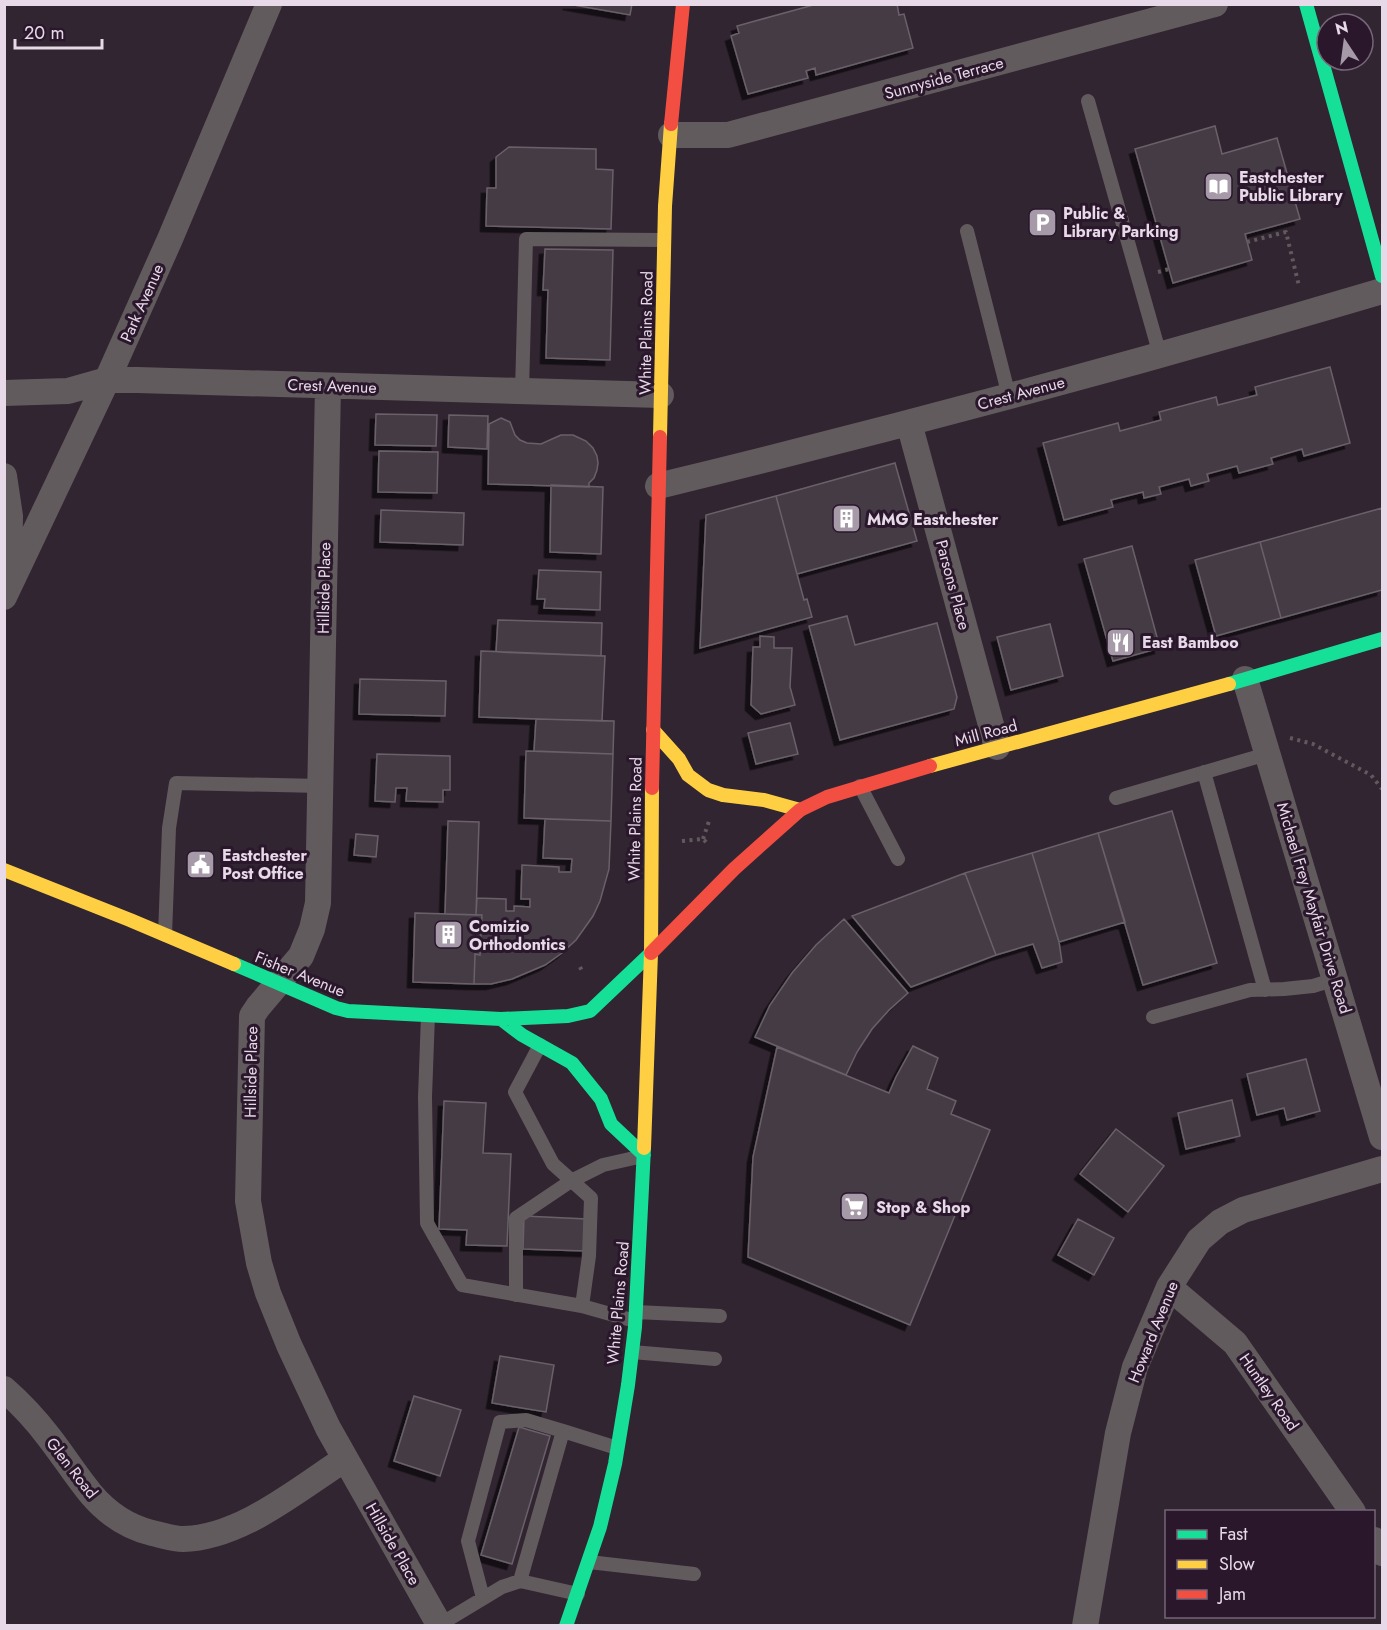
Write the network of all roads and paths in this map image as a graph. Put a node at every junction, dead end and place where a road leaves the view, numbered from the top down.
1 (269, 4) edge
2 (683, 4) edge
3 (1215, 4) edge
4 (1306, 4) edge
5 (1088, 101) dead end
6 (671, 135) junction
7 (967, 231) dead end
8 (664, 240) junction
9 (1247, 242) dead end
10 (1383, 276) edge
11 (1383, 291) edge
12 (1306, 313) junction
13 (1160, 355) junction
14 (107, 380) junction
15 (328, 386) junction
16 (522, 392) junction
17 (4, 393) edge
18 (661, 395) junction
19 (1009, 396) junction
20 (909, 423) junction
21 (4, 476) edge
22 (658, 486) junction
23 (7, 591) edge
24 (1383, 639) edge
25 (1245, 679) junction
26 (653, 730) junction
27 (1287, 738) dead end
28 (997, 747) junction
29 (1267, 754) junction
30 (1204, 772) junction
31 (321, 786) junction
32 (860, 786) junction
33 (1383, 789) edge
34 (1116, 798) dead end
35 (800, 810) junction
36 (682, 841) dead end
37 (708, 844) dead end
38 (898, 859) dead end
39 (4, 870) edge
40 (165, 935) junction
41 (651, 953) junction
42 (1336, 979) junction
43 (277, 983) junction
44 (1265, 990) junction
45 (429, 1015) junction
46 (1153, 1017) dead end
47 (501, 1019) junction
48 (540, 1045) junction
49 (1383, 1137) edge
50 (644, 1155) junction
51 (1383, 1169) edge
52 (571, 1181) junction
53 (1169, 1287) junction
54 (516, 1294) junction
55 (582, 1306) junction
56 (720, 1316) dead end
57 (635, 1317) junction
58 (632, 1352) junction
59 (714, 1359) dead end
60 (4, 1389) edge
61 (563, 1431) junction
62 (617, 1448) junction
63 (345, 1459) junction
64 (1352, 1510) edge
65 (589, 1562) junction
66 (694, 1574) dead end
67 (520, 1581) junction
68 (578, 1594) junction
69 (483, 1598) junction
70 (440, 1625) edge
71 (566, 1626) edge
72 (1084, 1626) edge

1 - 14 street, Park Avenue
2 - 6 main road, White Plains Road
3 - 6 street, Sunnyside Terrace
4 - 10 main road
5 - 13 lane
6 - 8 main road, White Plains Road
7 - 19 lane
8 - 16 lane
8 - 18 main road, White Plains Road
9 - 12 path
11 - 12 street, Crest Avenue
12 - 13 street, Crest Avenue
13 - 19 street, Crest Avenue
14 - 15 street, Crest Avenue
14 - 17 street, Crest Avenue
14 - 23 street, Park Avenue
15 - 16 street, Crest Avenue
15 - 31 street, Hillside Place
16 - 18 street, Crest Avenue
18 - 22 main road, White Plains Road
19 - 20 street, Crest Avenue
20 - 22 street, Crest Avenue
20 - 28 street, Parsons Place
21 - 23 street
22 - 26 main road, White Plains Road
24 - 25 main road, Mill Road
25 - 28 main road, Mill Road
25 - 29 street, Michael Frey Mayfair Drive Road
26 - 35 main road
26 - 41 main road, White Plains Road
27 - 33 path
28 - 32 main road, Mill Road
29 - 30 lane
29 - 42 street, Michael Frey Mayfair Drive Road
30 - 34 lane
30 - 44 lane
31 - 40 lane
31 - 43 street, Hillside Place
32 - 35 main road, Mill Road
32 - 38 lane
35 - 41 main road, Mill Road
36 - 37 path
39 - 40 main road, Fisher Avenue
40 - 43 main road, Fisher Avenue
41 - 47 main road, Fisher Avenue
41 - 50 main road, White Plains Road
42 - 44 lane
42 - 49 street, Michael Frey Mayfair Drive Road
43 - 45 main road, Fisher Avenue
43 - 63 street, Hillside Place
44 - 46 lane
45 - 47 main road, Fisher Avenue
45 - 54 lane
47 - 48 main road
48 - 50 main road
48 - 52 lane
50 - 52 lane
50 - 57 main road, White Plains Road
51 - 53 street, Howard Avenue
52 - 54 lane
52 - 55 lane
53 - 64 street, Huntley Road
53 - 72 street, Howard Avenue
54 - 55 lane
55 - 57 lane
56 - 57 lane
57 - 58 main road, White Plains Road
58 - 59 lane
58 - 62 main road, White Plains Road
60 - 63 street, Glen Road
61 - 62 lane
61 - 67 lane
61 - 69 lane
62 - 65 main road, White Plains Road
63 - 70 street, Hillside Place
65 - 66 lane
65 - 68 main road, White Plains Road
67 - 68 lane
67 - 69 lane
68 - 71 main road, White Plains Road
69 - 70 lane

